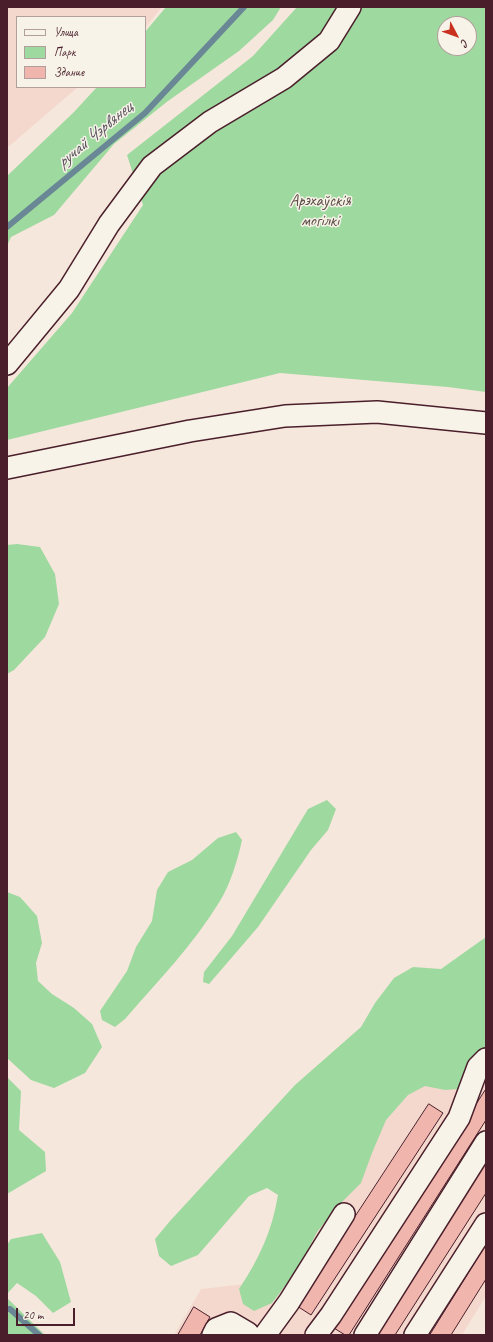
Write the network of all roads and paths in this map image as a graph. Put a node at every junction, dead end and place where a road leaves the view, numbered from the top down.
1 (350, 7) edge
2 (7, 364) edge
3 (486, 423) edge
4 (7, 468) edge
5 (486, 1059) edge
6 (486, 1142) edge
7 (344, 1214) dead end
8 (486, 1224) edge
9 (212, 1335) edge
10 (250, 1335) edge
11 (265, 1335) edge
12 (316, 1335) edge
13 (366, 1335) edge
14 (415, 1335) edge

1 - 2 street
3 - 4 street
5 - 12 street
6 - 13 street
7 - 11 street
8 - 14 street
9 - 10 street

